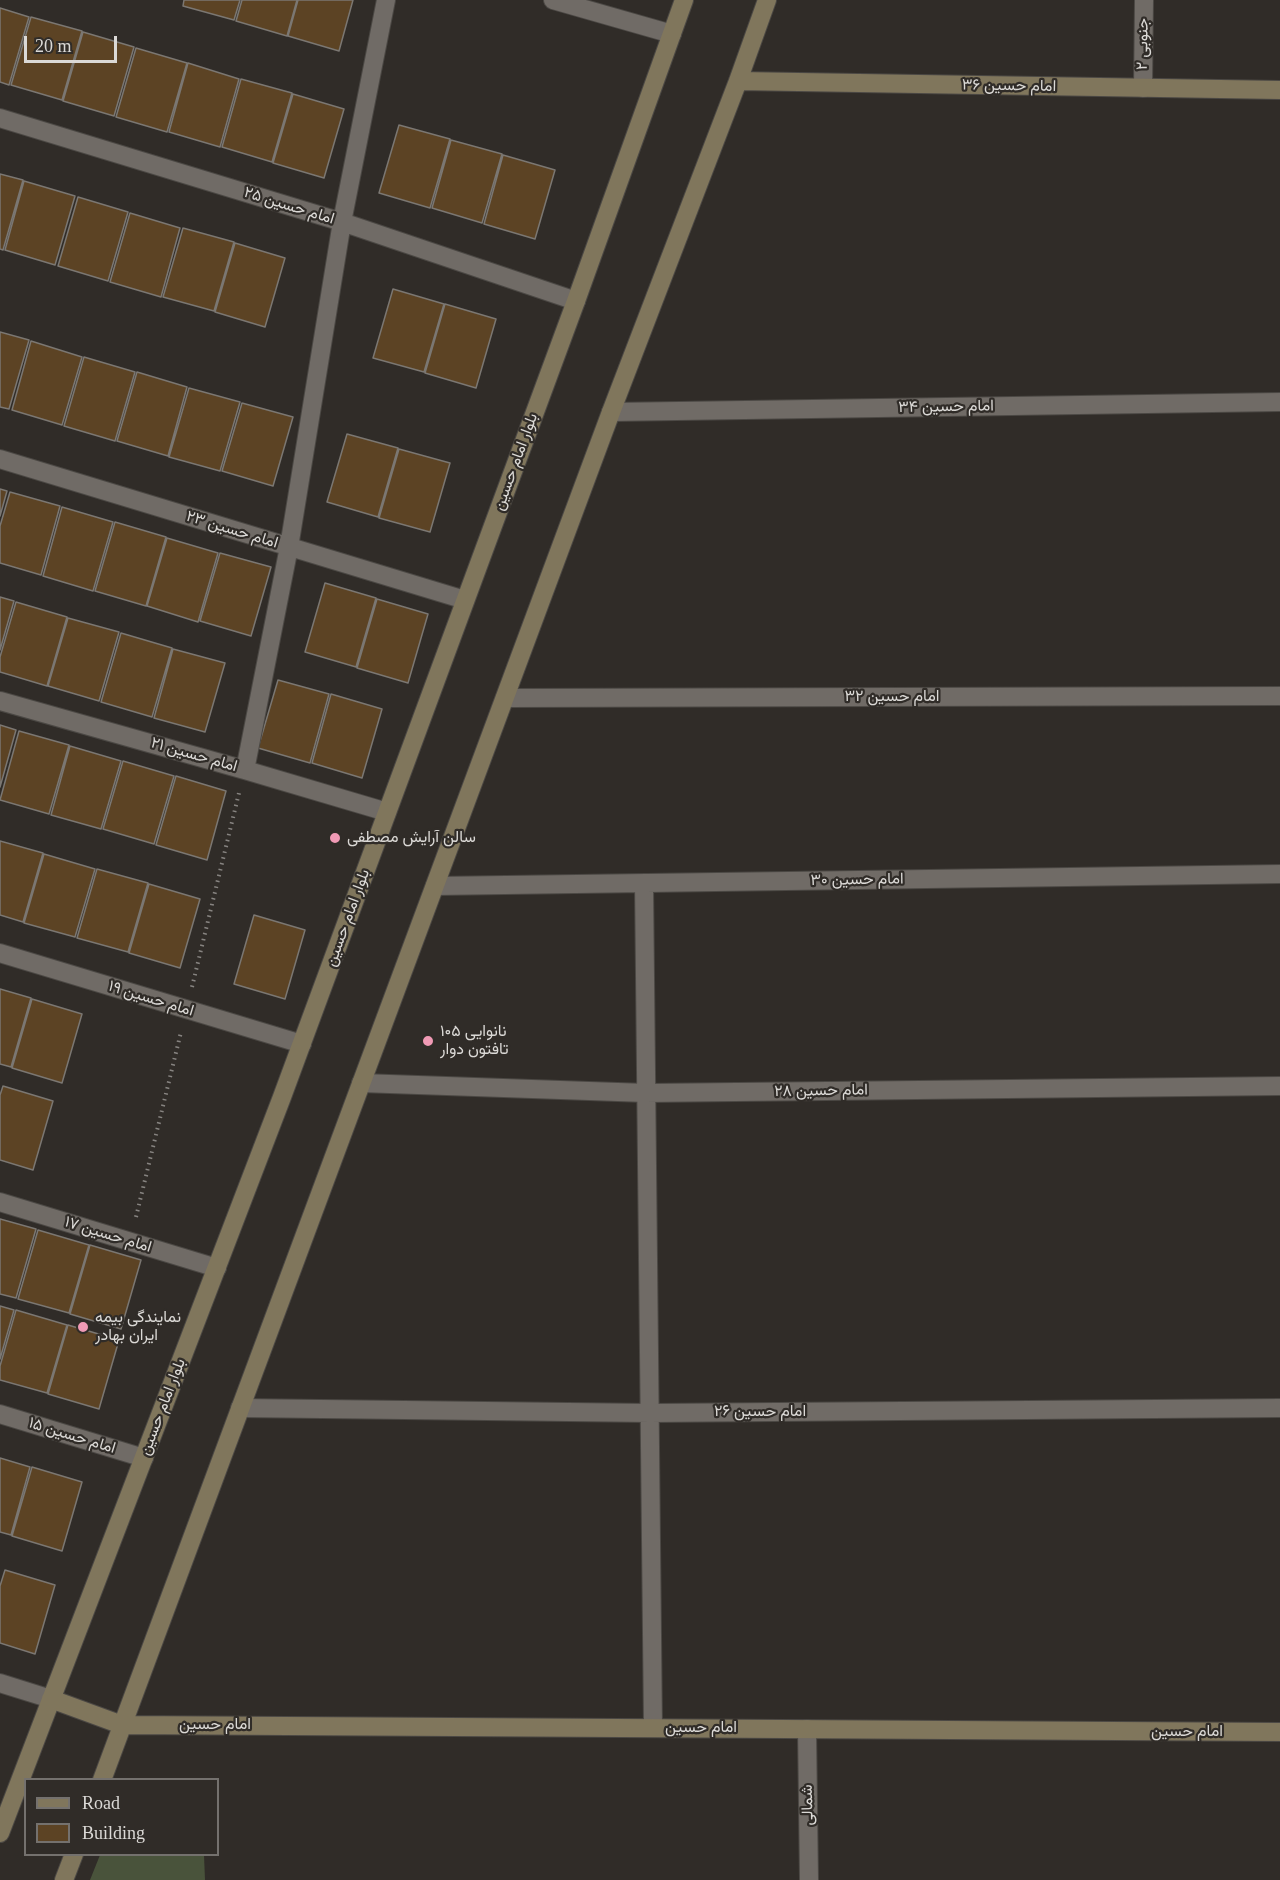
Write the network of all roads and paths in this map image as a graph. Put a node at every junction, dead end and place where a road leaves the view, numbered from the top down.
1 (386, 0) edge
2 (553, 0) edge
3 (684, 0) edge
4 (767, 0) edge
5 (1144, 0) edge
6 (672, 34) junction
7 (738, 81) junction
8 (1143, 88) junction
9 (1280, 90) edge
10 (0, 118) edge
11 (342, 222) junction
12 (576, 301) junction
13 (1280, 402) edge
14 (612, 412) junction
15 (0, 459) edge
16 (289, 547) junction
17 (465, 600) junction
18 (1280, 696) edge
19 (505, 698) junction
20 (0, 701) edge
21 (245, 770) junction
22 (387, 812) junction
23 (1280, 874) edge
24 (644, 883) junction
25 (435, 886) junction
26 (0, 953) edge
27 (302, 1044) junction
28 (361, 1083) junction
29 (1280, 1086) edge
30 (646, 1093) junction
31 (0, 1202) edge
32 (217, 1268) junction
33 (240, 1408) junction
34 (1280, 1408) edge
35 (650, 1413) junction
36 (0, 1414) edge
37 (144, 1458) junction
38 (0, 1683) edge
39 (51, 1698) junction
40 (122, 1725) junction
41 (653, 1728) junction
42 (807, 1729) junction
43 (1280, 1732) edge
44 (102, 1778) edge
45 (0, 1833) edge
46 (73, 1856) edge
47 (64, 1880) edge
48 (809, 1880) edge

1 - 11 street
2 - 6 street
3 - 6 main road, بلوار امام حسین
4 - 7 main road
5 - 8 street, ۲ جنوبی
6 - 12 main road, بلوار امام حسین
7 - 8 main road, امام حسین ۳۶
7 - 14 main road
8 - 9 main road, امام حسین ۳۶
10 - 11 street, امام حسین ۲۵
11 - 12 street, امام حسین ۲۵
11 - 16 street
12 - 17 main road, بلوار امام حسین
13 - 14 street, امام حسین ۳۴
14 - 19 main road
15 - 16 street, امام حسین ۲۳
16 - 17 street, امام حسین ۲۳
16 - 21 street
17 - 22 main road, بلوار امام حسین
18 - 19 street, امام حسین ۳۲
19 - 25 main road
20 - 21 street, امام حسین ۲۱
21 - 22 street, امام حسین ۲۱
22 - 27 main road, بلوار امام حسین
23 - 24 street, امام حسین ۳۰
24 - 25 street, امام حسین ۳۰
24 - 30 street
25 - 28 main road
26 - 27 street, امام حسین ۱۹
27 - 32 main road, بلوار امام حسین
28 - 30 street, امام حسین ۲۸
28 - 33 main road
29 - 30 street, امام حسین ۲۸
30 - 35 street
31 - 32 street, امام حسین ۱۷
32 - 37 main road, بلوار امام حسین
33 - 35 street, امام حسین ۲۶
33 - 40 main road
34 - 35 street, امام حسین ۲۶
35 - 41 street
36 - 37 street, امام حسین ۱۵
37 - 39 main road, بلوار امام حسین
38 - 39 street
39 - 40 main road
39 - 45 main road, بلوار امام حسین
40 - 41 main road, امام حسین
40 - 44 main road
41 - 42 main road, امام حسین
42 - 43 main road, امام حسین
42 - 48 street, شمالی
46 - 47 main road

